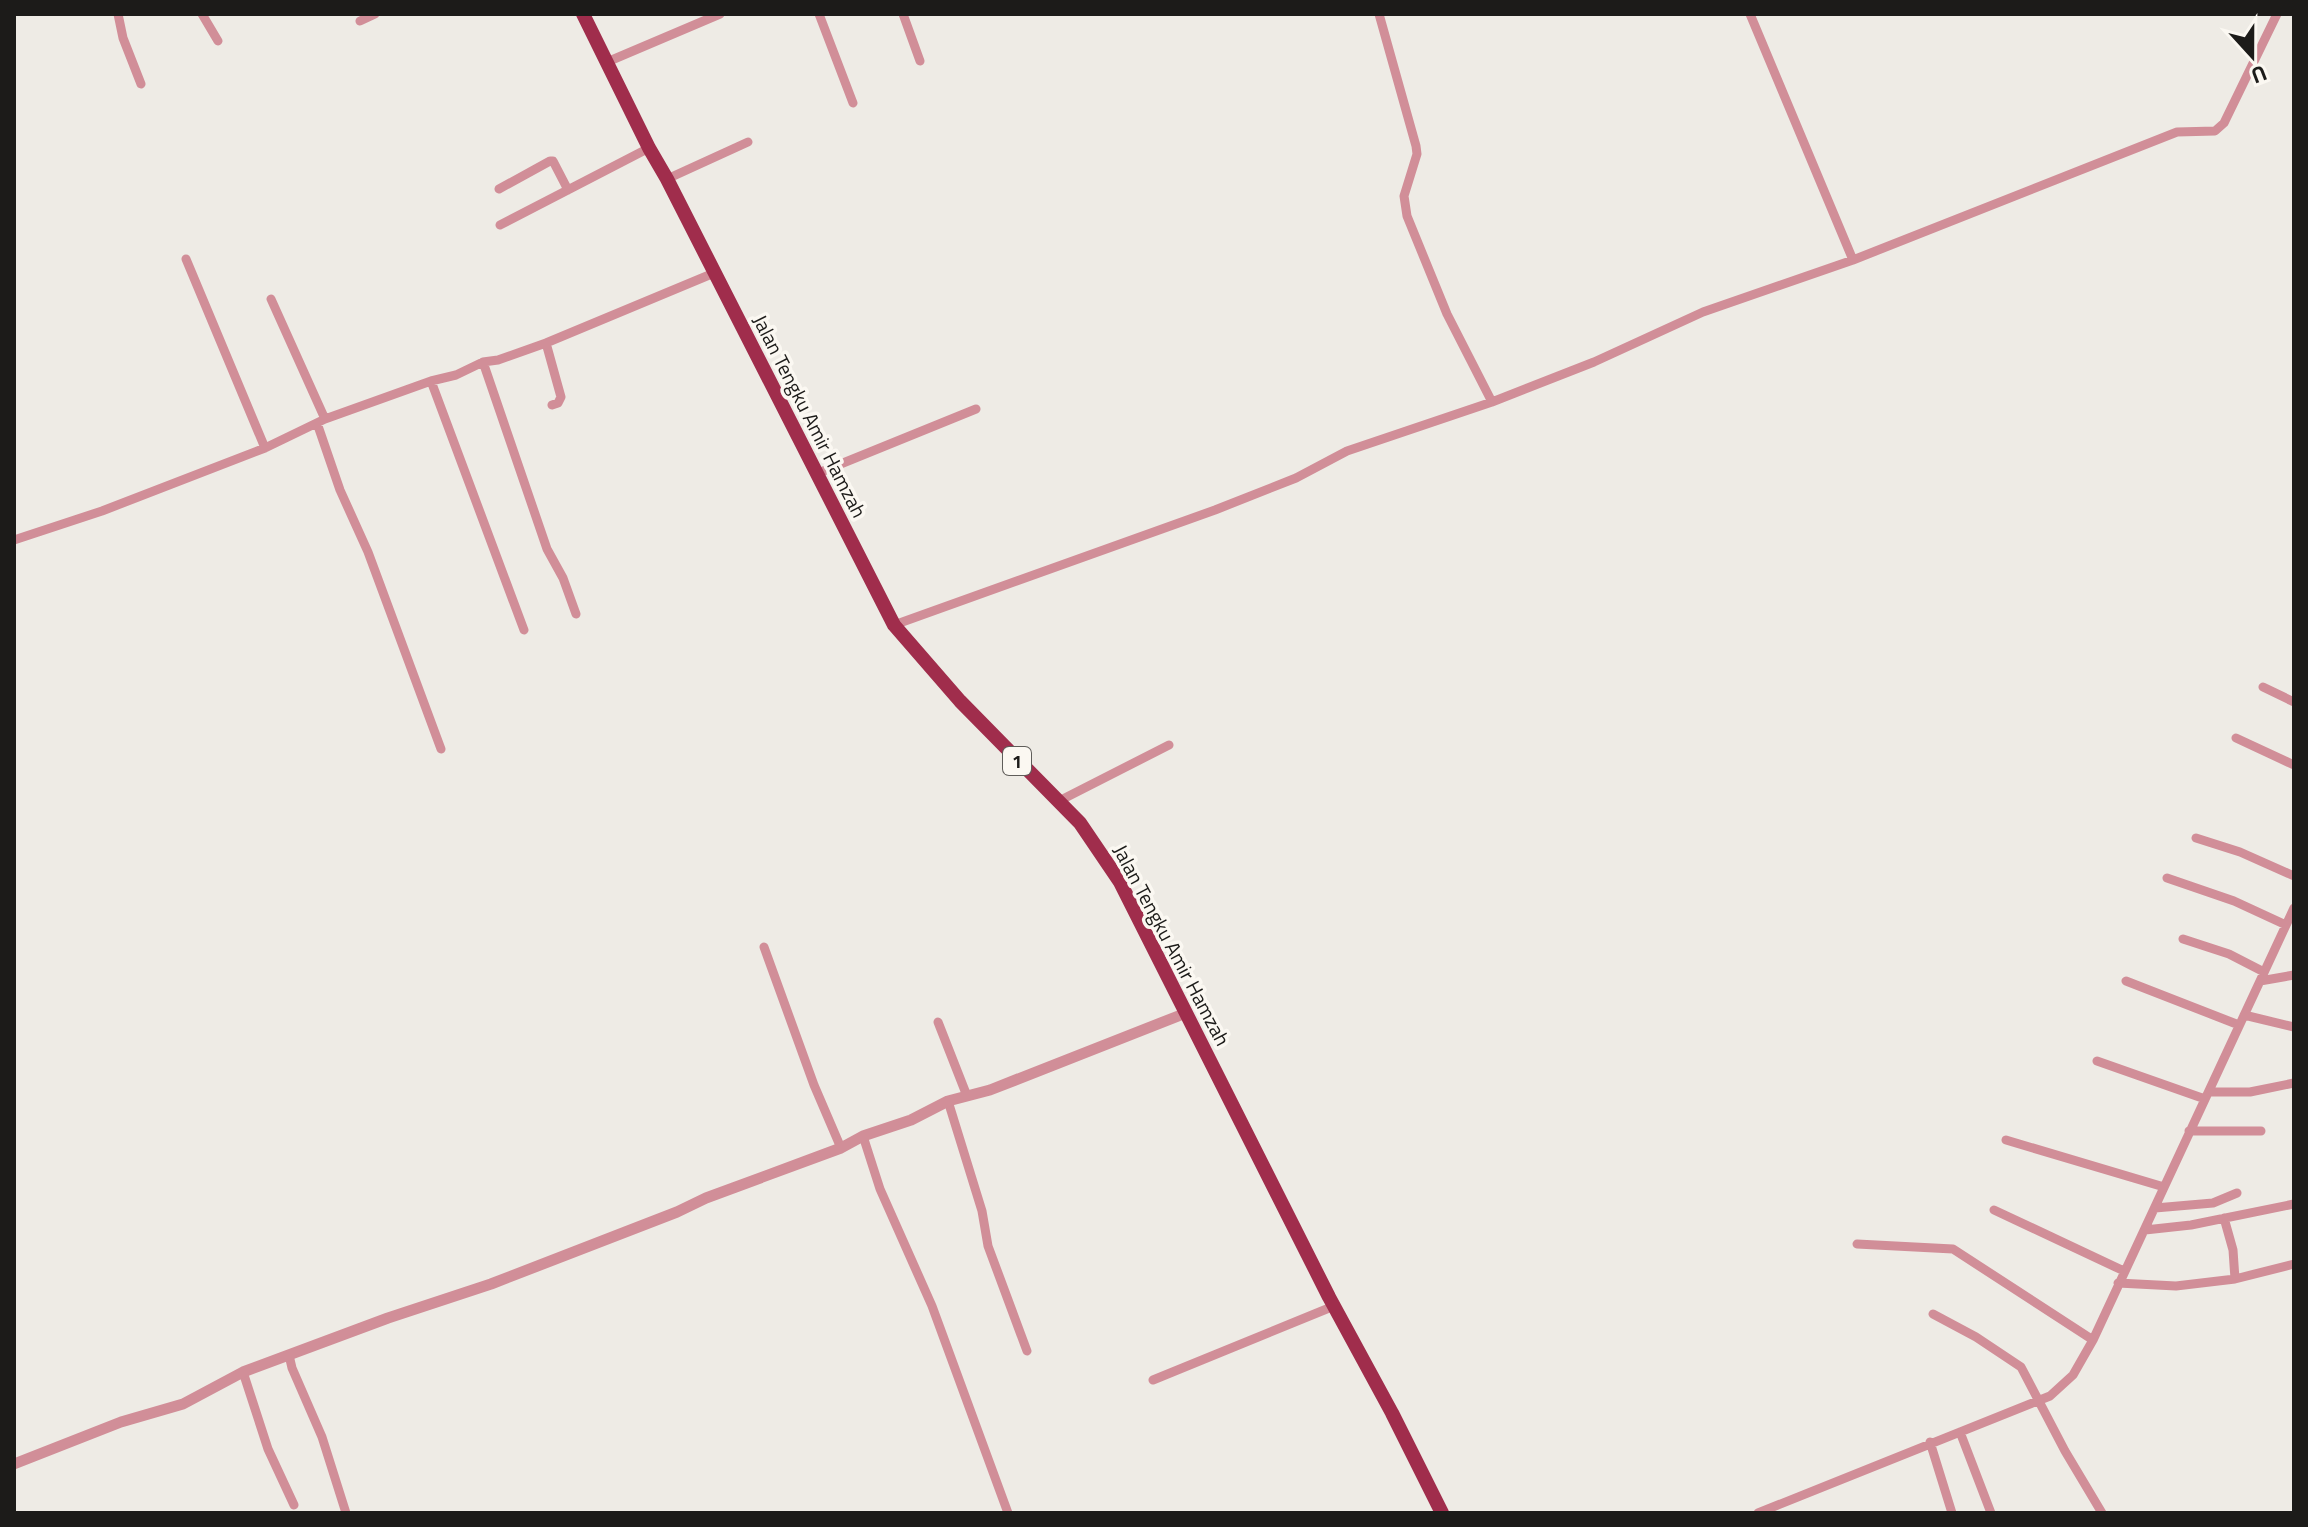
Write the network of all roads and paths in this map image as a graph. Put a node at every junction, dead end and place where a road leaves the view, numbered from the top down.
1 (118, 14) edge
2 (202, 14) edge
3 (375, 14) edge
4 (583, 14) edge
5 (720, 14) edge
6 (819, 14) edge
7 (903, 14) edge
8 (1379, 14) edge
9 (1750, 14) edge
10 (2277, 14) edge
11 (360, 21) dead end
12 (218, 41) dead end
13 (920, 61) dead end
14 (607, 62) junction
15 (141, 84) dead end
16 (853, 103) dead end
17 (748, 142) dead end
18 (649, 148) junction
19 (667, 179) junction
20 (499, 189) dead end
21 (568, 190) junction
22 (500, 225) dead end
23 (186, 259) dead end
24 (1853, 260) junction
25 (714, 273) junction
26 (271, 299) dead end
27 (546, 343) junction
28 (483, 362) junction
29 (431, 381) junction
30 (1492, 402) junction
31 (552, 405) dead end
32 (976, 409) dead end
33 (321, 421) junction
34 (265, 448) junction
35 (816, 474) junction
36 (14, 540) edge
37 (576, 614) dead end
38 (894, 625) junction
39 (524, 630) dead end
40 (2263, 687) dead end
41 (2294, 702) edge
42 (2236, 738) dead end
43 (1169, 745) dead end
44 (441, 749) dead end
45 (2294, 765) edge
46 (1059, 801) junction
47 (2196, 838) dead end
48 (2294, 876) edge
49 (2167, 878) dead end
50 (2294, 908) edge
51 (2286, 925) junction
52 (2183, 939) dead end
53 (764, 947) dead end
54 (2294, 975) edge
55 (2262, 976) junction
56 (2126, 981) dead end
57 (1186, 1013) junction
58 (2244, 1015) junction
59 (938, 1022) dead end
60 (2239, 1025) junction
61 (2294, 1027) edge
62 (2097, 1061) dead end
63 (2294, 1083) edge
64 (2207, 1095) junction
65 (967, 1096) junction
66 (948, 1101) junction
67 (2189, 1131) junction
68 (2261, 1131) dead end
69 (863, 1136) junction
70 (2006, 1140) dead end
71 (841, 1148) junction
72 (2164, 1187) junction
73 (2237, 1193) dead end
74 (2294, 1204) edge
75 (2155, 1208) junction
76 (1994, 1210) dead end
77 (2224, 1218) junction
78 (2145, 1230) junction
79 (1857, 1244) dead end
80 (2294, 1264) edge
81 (2124, 1271) junction
82 (2235, 1279) junction
83 (2118, 1283) junction
84 (1334, 1306) junction
85 (1933, 1314) dead end
86 (2093, 1340) junction
87 (1027, 1351) dead end
88 (289, 1355) junction
89 (243, 1372) junction
90 (1153, 1380) dead end
91 (2038, 1402) junction
92 (1960, 1432) junction
93 (1930, 1442) junction
94 (14, 1464) edge
95 (294, 1505) dead end
96 (346, 1513) edge
97 (1008, 1513) edge
98 (1442, 1513) edge
99 (1758, 1513) edge
100 (1952, 1513) edge
101 (1991, 1513) edge
102 (2102, 1513) edge

1 - 15 street
2 - 12 street
3 - 11 street
4 - 14 highway, Jalan Tengku Amir Hamzah / 1
5 - 14 street
6 - 16 street
7 - 13 street
8 - 30 street
9 - 24 street
10 - 24 street
14 - 18 highway, Jalan Tengku Amir Hamzah / 1
17 - 19 street
18 - 19 highway, Jalan Tengku Amir Hamzah / 1
18 - 21 street
19 - 25 highway, Jalan Tengku Amir Hamzah / 1
20 - 21 street
21 - 22 street
23 - 34 street
24 - 30 street
25 - 27 street
25 - 35 highway, Jalan Tengku Amir Hamzah / 1
26 - 33 street
27 - 28 street
27 - 31 street
28 - 29 street
28 - 37 street
29 - 33 street
29 - 39 street
30 - 38 street
32 - 35 street
33 - 34 street
33 - 44 street
34 - 36 street
35 - 38 highway, Jalan Tengku Amir Hamzah / 1
38 - 46 highway, Jalan Tengku Amir Hamzah / 1
40 - 41 street
42 - 45 street
43 - 46 street
46 - 57 highway, Jalan Tengku Amir Hamzah / 1
47 - 48 street
49 - 51 street
50 - 51 street
51 - 55 street
52 - 55 street
53 - 71 street
54 - 55 street
55 - 58 street
56 - 60 street
57 - 65 street
57 - 84 highway, Jalan Tengku Amir Hamzah / 1
58 - 60 street
58 - 61 street
59 - 65 street
60 - 64 street
62 - 64 street
63 - 64 street
64 - 67 street
65 - 66 street
66 - 69 street
66 - 87 street
67 - 68 street
67 - 72 street
69 - 71 street
69 - 97 street
70 - 72 street
71 - 88 street
72 - 75 street
73 - 75 street
74 - 77 street
75 - 78 street
76 - 81 street
77 - 78 street
77 - 82 street
78 - 81 street
79 - 86 street
80 - 82 street
81 - 83 street
82 - 83 street
83 - 86 street
84 - 90 street
84 - 98 highway, Jalan Tengku Amir Hamzah / 1
85 - 91 street
86 - 91 street
88 - 89 street
88 - 96 street
89 - 94 street
89 - 95 street
91 - 92 street
91 - 102 street
92 - 93 street
92 - 101 street
93 - 99 street
93 - 100 street

